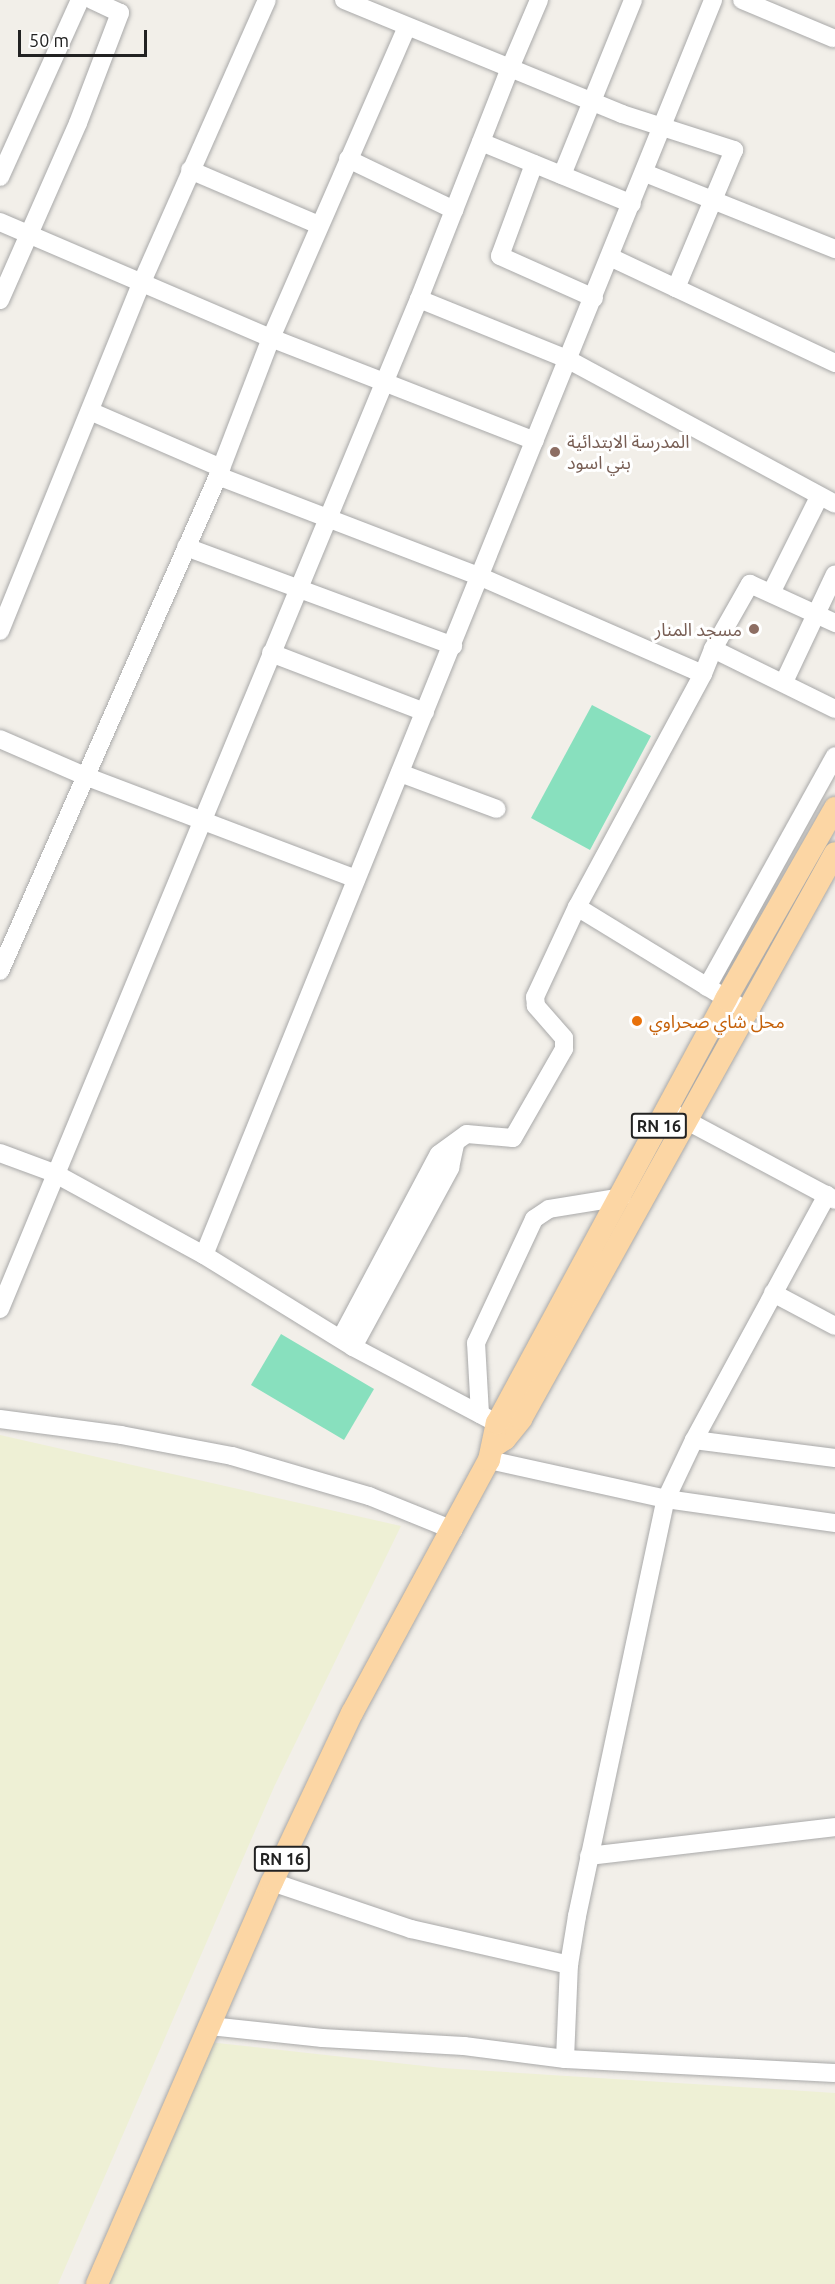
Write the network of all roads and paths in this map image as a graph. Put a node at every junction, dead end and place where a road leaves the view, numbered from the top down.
1 (80, 0) edge
2 (92, 0) edge
3 (267, 0) edge
4 (344, 0) edge
5 (539, 0) edge
6 (633, 0) edge
7 (713, 0) edge
8 (742, 0) edge
9 (407, 27) junction
10 (833, 38) dead end
11 (510, 68) junction
12 (590, 102) junction
13 (663, 127) junction
14 (481, 142) junction
15 (348, 159) junction
16 (534, 164) junction
17 (190, 170) junction
18 (645, 173) junction
19 (562, 175) junction
20 (0, 177) edge
21 (716, 199) junction
22 (632, 204) junction
23 (454, 210) junction
24 (0, 222) edge
25 (319, 225) junction
26 (30, 235) junction
27 (835, 249) edge
28 (610, 257) junction
29 (142, 282) junction
30 (676, 288) junction
31 (594, 298) junction
32 (418, 299) junction
33 (0, 300) edge
34 (271, 338) junction
35 (569, 360) junction
36 (835, 363) edge
37 (384, 383) junction
38 (90, 411) junction
39 (535, 441) junction
40 (219, 472) junction
41 (831, 502) edge
42 (326, 518) junction
43 (186, 547) junction
44 (835, 574) edge
45 (481, 577) junction
46 (298, 586) junction
47 (772, 591) junction
48 (815, 613) junction
49 (835, 623) edge
50 (0, 631) edge
51 (453, 646) junction
52 (713, 649) junction
53 (271, 653) junction
54 (703, 674) junction
55 (784, 682) junction
56 (835, 709) edge
57 (425, 712) junction
58 (0, 739) edge
59 (835, 756) edge
60 (400, 772) junction
61 (85, 776) junction
62 (835, 808) edge
63 (497, 809) dead end
64 (204, 820) junction
65 (827, 842) edge
66 (835, 853) edge
67 (356, 879) junction
68 (577, 907) junction
69 (0, 971) edge
70 (706, 987) junction
71 (726, 999) junction
72 (747, 1011) junction
73 (677, 1115) junction
74 (0, 1153) edge
75 (54, 1173) junction
76 (622, 1197) junction
77 (831, 1198) edge
78 (204, 1255) junction
79 (773, 1293) junction
80 (0, 1309) edge
81 (835, 1326) edge
82 (347, 1342) junction
83 (0, 1419) edge
84 (497, 1423) junction
85 (694, 1440) junction
86 (491, 1453) junction
87 (835, 1458) edge
88 (666, 1499) junction
89 (835, 1523) edge
90 (453, 1530) junction
91 (835, 1827) edge
92 (589, 1856) junction
93 (272, 1882) junction
94 (568, 1965) junction
95 (210, 2026) junction
96 (565, 2059) junction
97 (835, 2073) edge
98 (97, 2284) edge

1 - 20 street
2 - 26 street
3 - 17 street
4 - 9 street
5 - 11 street
6 - 12 street
7 - 13 street
8 - 10 street
9 - 11 street
9 - 15 street
11 - 12 street
11 - 14 street
12 - 13 street
12 - 19 street
13 - 18 street
13 - 21 street
14 - 16 street
14 - 23 street
15 - 23 street
15 - 25 street
16 - 19 street
16 - 31 street
17 - 25 street
17 - 29 street
18 - 21 street
18 - 22 street
19 - 22 street
21 - 27 street
21 - 30 street
22 - 28 street
23 - 32 street
24 - 26 street
25 - 34 street
26 - 29 street
26 - 33 street
28 - 30 street
28 - 31 street
29 - 34 street
29 - 38 street
30 - 36 street
31 - 35 street
32 - 35 street
32 - 37 street
34 - 37 street
34 - 40 street
35 - 39 street
35 - 41 street
37 - 39 street
37 - 42 street
38 - 40 street
38 - 50 street
39 - 45 street
40 - 42 street
40 - 43 street
41 - 47 street
42 - 45 street
42 - 46 street
43 - 46 street
43 - 61 street
44 - 48 street
45 - 51 street
45 - 54 street
46 - 51 street
46 - 53 street
47 - 48 street
47 - 52 street
48 - 49 street
48 - 55 street
51 - 57 street
52 - 54 street
52 - 55 street
53 - 57 street
53 - 64 street
54 - 68 street
55 - 56 street
57 - 60 street
58 - 61 street
59 - 70 street
60 - 63 street
60 - 67 street
61 - 64 street
61 - 69 street
62 - 65 main road, RN 16
64 - 67 street
64 - 75 street
65 - 71 main road, RN 16
66 - 72 main road, RN 16
67 - 78 street
68 - 70 street
68 - 82 street
70 - 71 street
71 - 72 street
71 - 73 main road, RN 16
72 - 73 main road, RN 16
73 - 76 main road, RN 16
73 - 77 street
73 - 84 main road, RN 16
74 - 75 street
75 - 78 street
75 - 80 street
76 - 84 main road, RN 16
76 - 84 street
77 - 79 street
78 - 82 street
79 - 81 street
79 - 85 street
82 - 84 street
83 - 90 street
84 - 86 main road, RN 16
85 - 87 street
85 - 88 street
86 - 88 street
86 - 90 main road, RN 16
88 - 89 street
88 - 92 street
90 - 93 main road, RN 16
91 - 92 street
92 - 94 street
93 - 94 street
93 - 95 main road, RN 16
94 - 96 street
95 - 96 street
95 - 98 main road, RN 16
96 - 97 street

